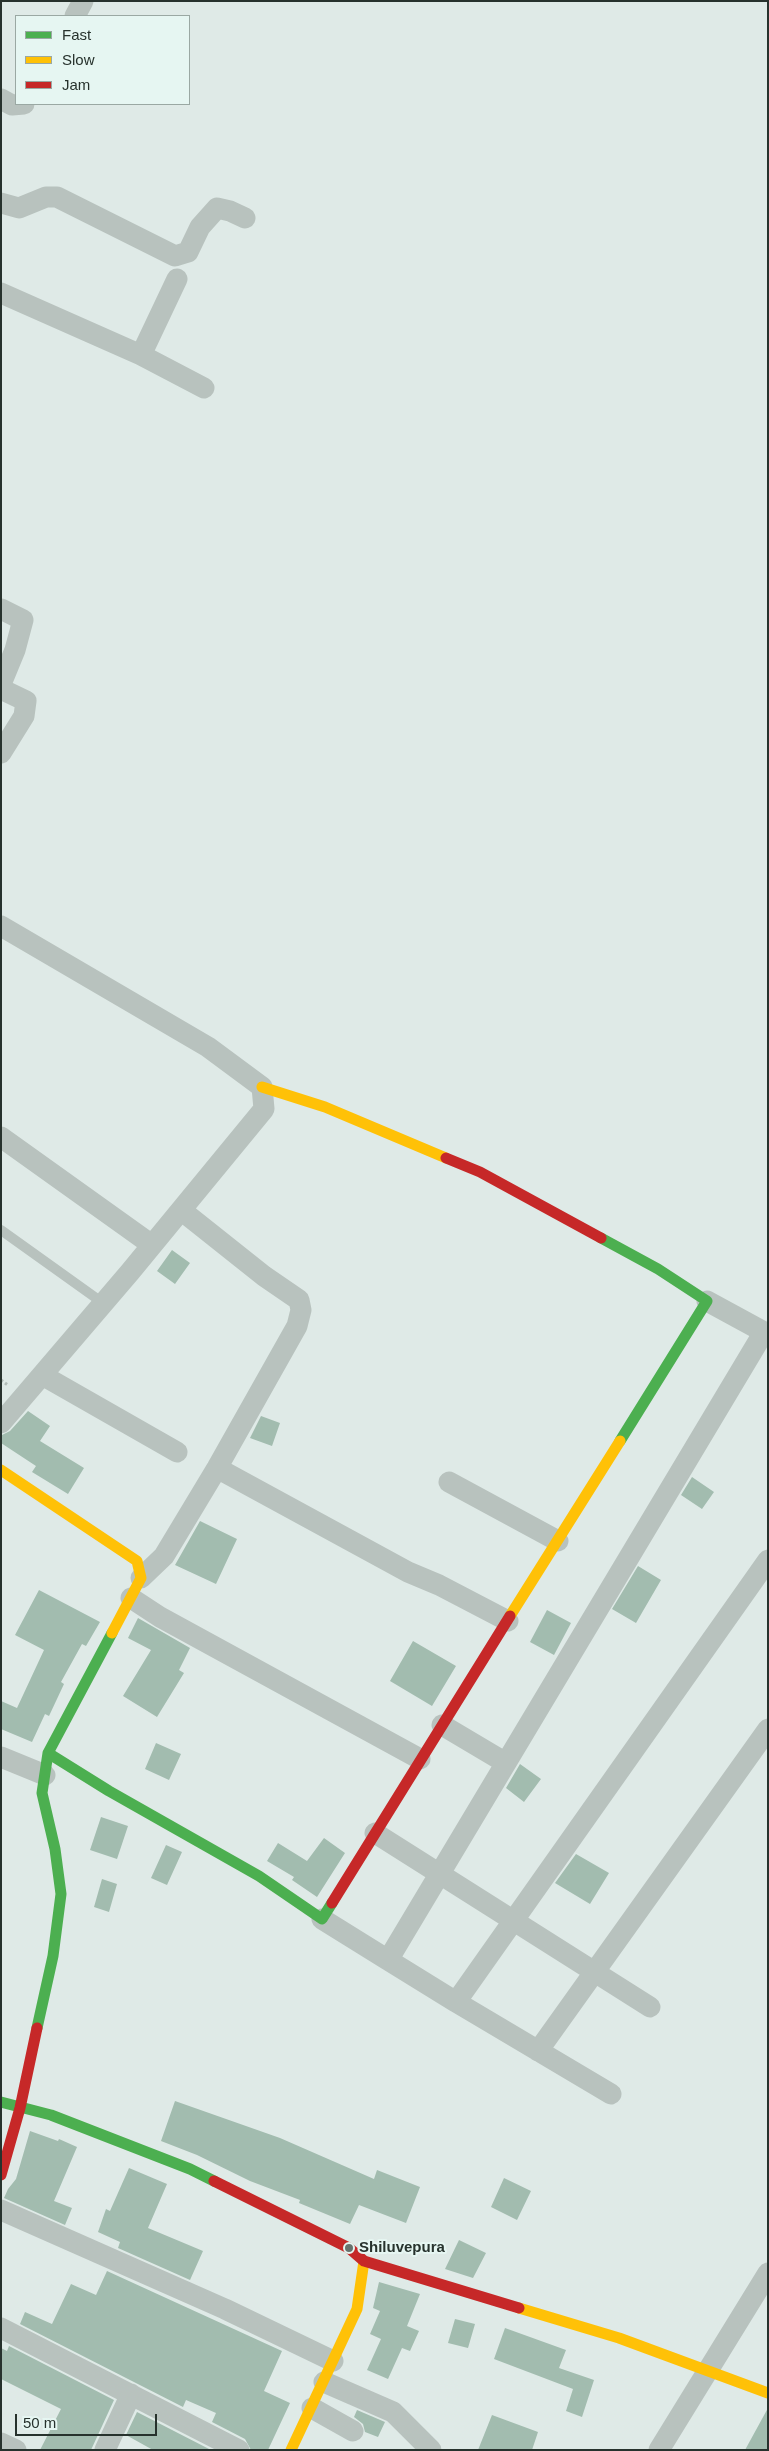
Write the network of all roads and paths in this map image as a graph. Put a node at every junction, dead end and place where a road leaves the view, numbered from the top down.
1 (83, 1) edge
2 (76, 15) edge
3 (1, 99) edge
4 (15, 105) edge
5 (1, 203) edge
6 (245, 218) dead end
7 (177, 279) dead end
8 (1, 293) edge
9 (141, 355) junction
10 (204, 388) dead end
11 (1, 609) edge
12 (1, 684) edge
13 (1, 689) edge
14 (1, 753) edge
15 (1, 926) edge
16 (262, 1087) junction
17 (1, 1137) edge
18 (181, 1210) junction
19 (1, 1230) edge
20 (152, 1245) junction
21 (707, 1301) junction
22 (103, 1303) junction
23 (766, 1334) edge
24 (42, 1374) junction
25 (1, 1423) edge
26 (176, 1452) dead end
27 (217, 1468) junction
28 (1, 1470) edge
29 (449, 1482) dead end
30 (558, 1541) junction
31 (768, 1560) edge
32 (141, 1578) junction
33 (131, 1598) junction
34 (508, 1621) junction
35 (442, 1725) junction
36 (768, 1729) edge
37 (48, 1753) junction
38 (1, 1757) edge
39 (420, 1759) junction
40 (506, 1763) junction
41 (45, 1775) junction
42 (375, 1833) junction
43 (440, 1873) junction
44 (322, 1919) junction
45 (513, 1920) junction
46 (388, 1960) junction
47 (594, 1970) junction
48 (456, 2002) junction
49 (650, 2007) dead end
50 (538, 2051) junction
51 (611, 2094) dead end
52 (1, 2102) edge
53 (20, 2108) junction
54 (1, 2175) edge
55 (1, 2210) edge
56 (364, 2261) junction
57 (768, 2273) edge
58 (1, 2328) edge
59 (333, 2361) junction
60 (708, 2371) junction
61 (324, 2382) junction
62 (768, 2393) edge
63 (131, 2394) junction
64 (312, 2408) junction
65 (353, 2431) dead end
66 (1, 2443) edge
67 (16, 2450) edge
68 (106, 2450) edge
69 (239, 2450) edge
70 (291, 2450) edge
71 (431, 2450) edge
72 (659, 2450) edge

1 - 2 street
3 - 4 street
5 - 6 street
7 - 9 street
8 - 9 street
9 - 10 street
11 - 12 street
13 - 14 street
15 - 16 street
16 - 18 street
16 - 21 street
17 - 20 street
18 - 20 street
18 - 27 street
19 - 22 lane
20 - 22 street
21 - 23 street
21 - 30 street
22 - 24 street
23 - 40 street
24 - 25 street
24 - 26 street
27 - 32 street
27 - 34 street
28 - 32 street
29 - 30 street
30 - 34 street
31 - 45 street
32 - 33 street
33 - 37 street
33 - 39 street
34 - 35 street
35 - 39 street
35 - 40 street
36 - 47 street
37 - 41 street
37 - 44 street
38 - 41 street
39 - 42 street
40 - 43 street
41 - 53 street
42 - 43 street
42 - 44 street
43 - 45 street
43 - 46 street
44 - 46 street
45 - 47 street
45 - 48 street
46 - 48 street
47 - 49 street
47 - 50 street
48 - 50 street
50 - 51 street
52 - 53 street
53 - 54 street
53 - 56 street
55 - 59 street
56 - 59 street
56 - 60 street
57 - 60 street
58 - 63 street
59 - 61 street
60 - 62 street
60 - 72 street
61 - 64 street
61 - 71 street
63 - 68 street
63 - 69 street
64 - 65 street
64 - 70 street
66 - 67 street

